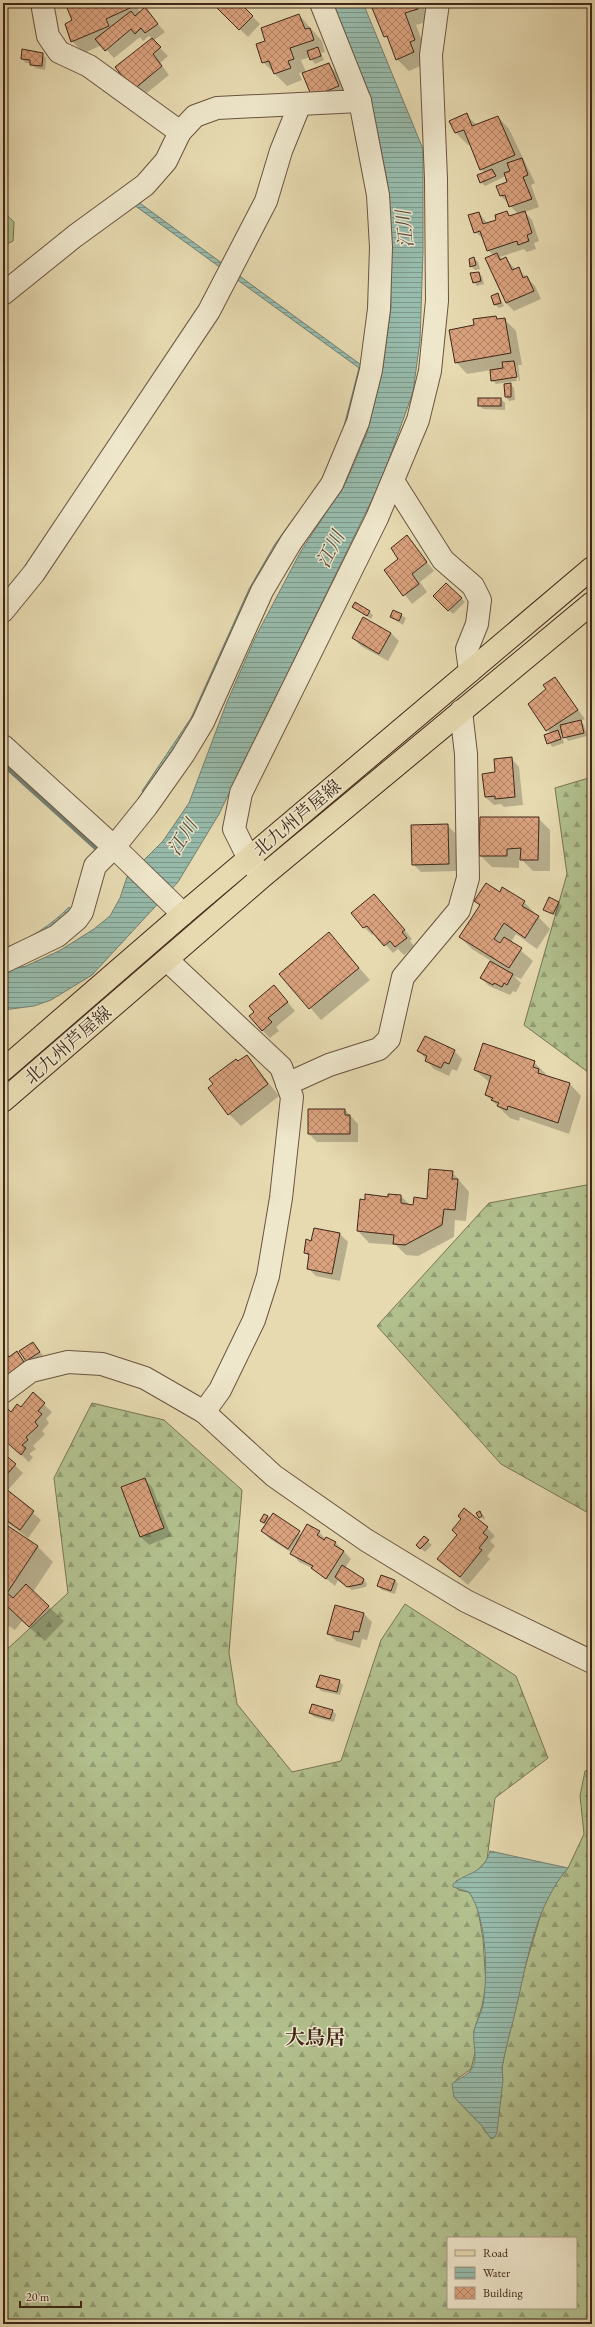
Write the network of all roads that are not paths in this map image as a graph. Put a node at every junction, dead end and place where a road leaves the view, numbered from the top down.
1 (42, 3) edge
2 (321, 3) edge
3 (438, 3) edge
4 (360, 101) junction
5 (300, 104) junction
6 (180, 132) junction
7 (3, 294) edge
8 (393, 481) junction
9 (592, 568) edge
10 (592, 603) edge
11 (3, 611) edge
12 (470, 671) junction
13 (461, 711) junction
14 (3, 746) edge
15 (114, 847) junction
16 (249, 859) junction
17 (262, 877) junction
18 (183, 914) junction
19 (167, 960) junction
20 (3, 962) edge
21 (3, 1070) edge
22 (288, 1084) junction
23 (3, 1100) edge
24 (3, 1392) edge
25 (204, 1412) junction
26 (592, 1662) edge

1 - 6 street
2 - 4 street
3 - 8 street
4 - 5 street
4 - 15 street
5 - 6 street
5 - 11 street
6 - 7 street
8 - 12 street
8 - 16 street
9 - 12 main road, 北九州芦屋線
10 - 13 main road, 北九州芦屋線
12 - 16 main road, 北九州芦屋線
13 - 17 main road, 北九州芦屋線
13 - 22 street
14 - 15 street
15 - 18 street
15 - 20 street
16 - 17 street
16 - 18 main road, 北九州芦屋線
17 - 19 main road, 北九州芦屋線
18 - 21 main road, 北九州芦屋線
19 - 22 street
19 - 23 main road, 北九州芦屋線
22 - 25 street
24 - 25 street
25 - 26 street

